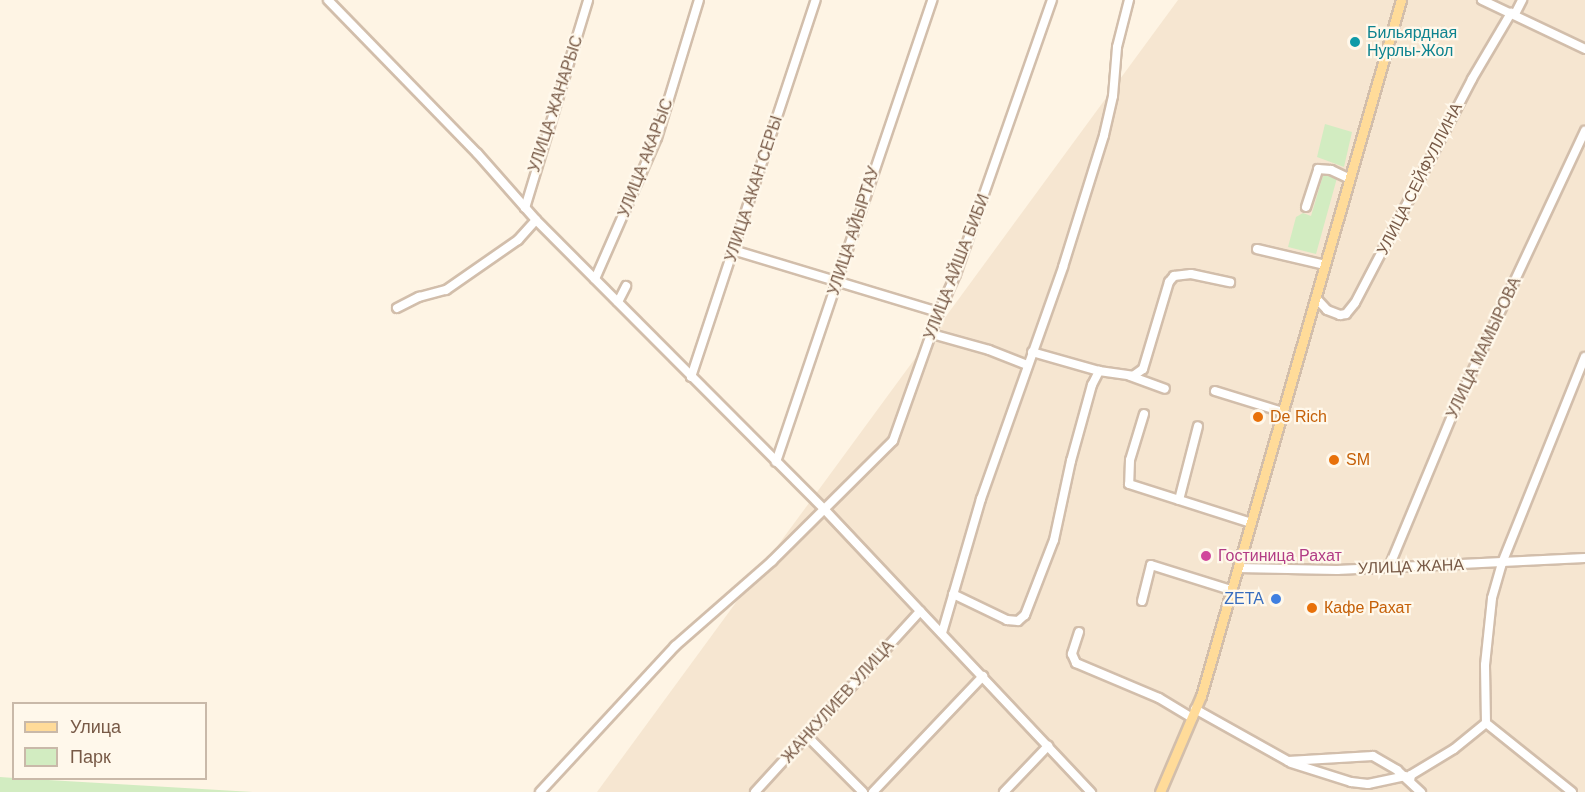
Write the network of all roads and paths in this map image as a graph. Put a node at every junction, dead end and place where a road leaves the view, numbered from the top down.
1 (328, 0) edge
2 (588, 0) edge
3 (699, 0) edge
4 (816, 0) edge
5 (932, 0) edge
6 (1052, 0) edge
7 (1129, 0) edge
8 (1401, 0) edge
9 (1482, 0) edge
10 (1521, 0) edge
11 (1513, 13) junction
12 (1585, 49) edge
13 (1585, 131) edge
14 (1350, 179) junction
15 (1306, 207) dead end
16 (525, 208) junction
17 (536, 220) junction
18 (1257, 249) dead end
19 (733, 250) junction
20 (1325, 266) junction
21 (595, 279) junction
22 (837, 281) junction
23 (1230, 282) dead end
24 (626, 286) dead end
25 (1316, 298) junction
26 (618, 302) junction
27 (397, 308) dead end
28 (939, 312) junction
29 (932, 334) junction
30 (1032, 352) junction
31 (1585, 357) edge
32 (1027, 365) junction
33 (1098, 371) junction
34 (1130, 376) junction
35 (691, 377) junction
36 (1165, 389) dead end
37 (1215, 391) dead end
38 (1283, 412) junction
39 (1144, 414) dead end
40 (1198, 426) dead end
41 (776, 462) junction
42 (1179, 500) junction
43 (825, 510) junction
44 (1251, 523) junction
45 (1585, 558) edge
46 (1502, 563) junction
47 (1389, 567) junction
48 (1238, 568) junction
49 (1231, 590) junction
50 (953, 594) junction
51 (1142, 600) dead end
52 (920, 611) junction
53 (1079, 632) dead end
54 (942, 633) junction
55 (983, 676) junction
56 (1193, 713) junction
57 (1486, 723) junction
58 (807, 735) junction
59 (1048, 746) junction
60 (1288, 761) junction
61 (1408, 779) junction
62 (540, 792) edge
63 (755, 792) edge
64 (863, 792) edge
65 (873, 792) edge
66 (1004, 792) edge
67 (1091, 792) edge
68 (1160, 792) edge
69 (1421, 792) edge
70 (1572, 792) edge

1 - 16 street
2 - 16 street, УЛИЦА ЖАНАРЫС
3 - 21 street, УЛИЦА АКАРЫС
4 - 19 street, УЛИЦА АКАН СЕРЫ
5 - 22 street, УЛИЦА АЙЫРТАУ
6 - 28 street, УЛИЦА АЙША БИБИ
7 - 30 street
8 - 14 main road
9 - 11 street
10 - 11 street
11 - 12 street
11 - 25 street, УЛИЦА СЕЙФУЛЛИНА
13 - 47 street, УЛИЦА МАМЫРОВА
14 - 15 street
14 - 20 main road
16 - 17 street
17 - 21 street
17 - 27 street
18 - 20 street
19 - 22 street
19 - 35 street, УЛИЦА АКАН СЕРЫ
20 - 25 main road
21 - 26 street
22 - 28 street
22 - 41 street, УЛИЦА АЙЫРТАУ
23 - 34 street
24 - 26 street
25 - 38 main road
26 - 35 street
28 - 29 street, УЛИЦА АЙША БИБИ
29 - 32 street
29 - 43 street, УЛИЦА АЙША БИБИ
30 - 32 street
30 - 33 street
31 - 46 street
32 - 50 street
33 - 34 street
33 - 50 street
34 - 36 street
35 - 41 street
37 - 38 street
38 - 44 main road
39 - 42 street
40 - 42 street
41 - 43 street
42 - 44 street
43 - 52 street
43 - 62 street, УЛИЦА АЙША БИБИ
44 - 48 main road
45 - 46 street, УЛИЦА ЖАНА
46 - 47 street, УЛИЦА ЖАНА
46 - 57 street
47 - 48 street, УЛИЦА ЖАНА
48 - 49 main road
49 - 51 street
49 - 56 main road
50 - 54 street
52 - 54 street
52 - 58 street, ЖАНКУЛИЕВ УЛИЦА
53 - 56 street
54 - 55 street
55 - 59 street
55 - 65 street
56 - 60 street
56 - 68 main road
57 - 61 street
57 - 70 street
58 - 63 street, ЖАНКУЛИЕВ УЛИЦА
58 - 64 street
59 - 66 street
59 - 67 street
60 - 61 street
60 - 61 street
61 - 69 street

